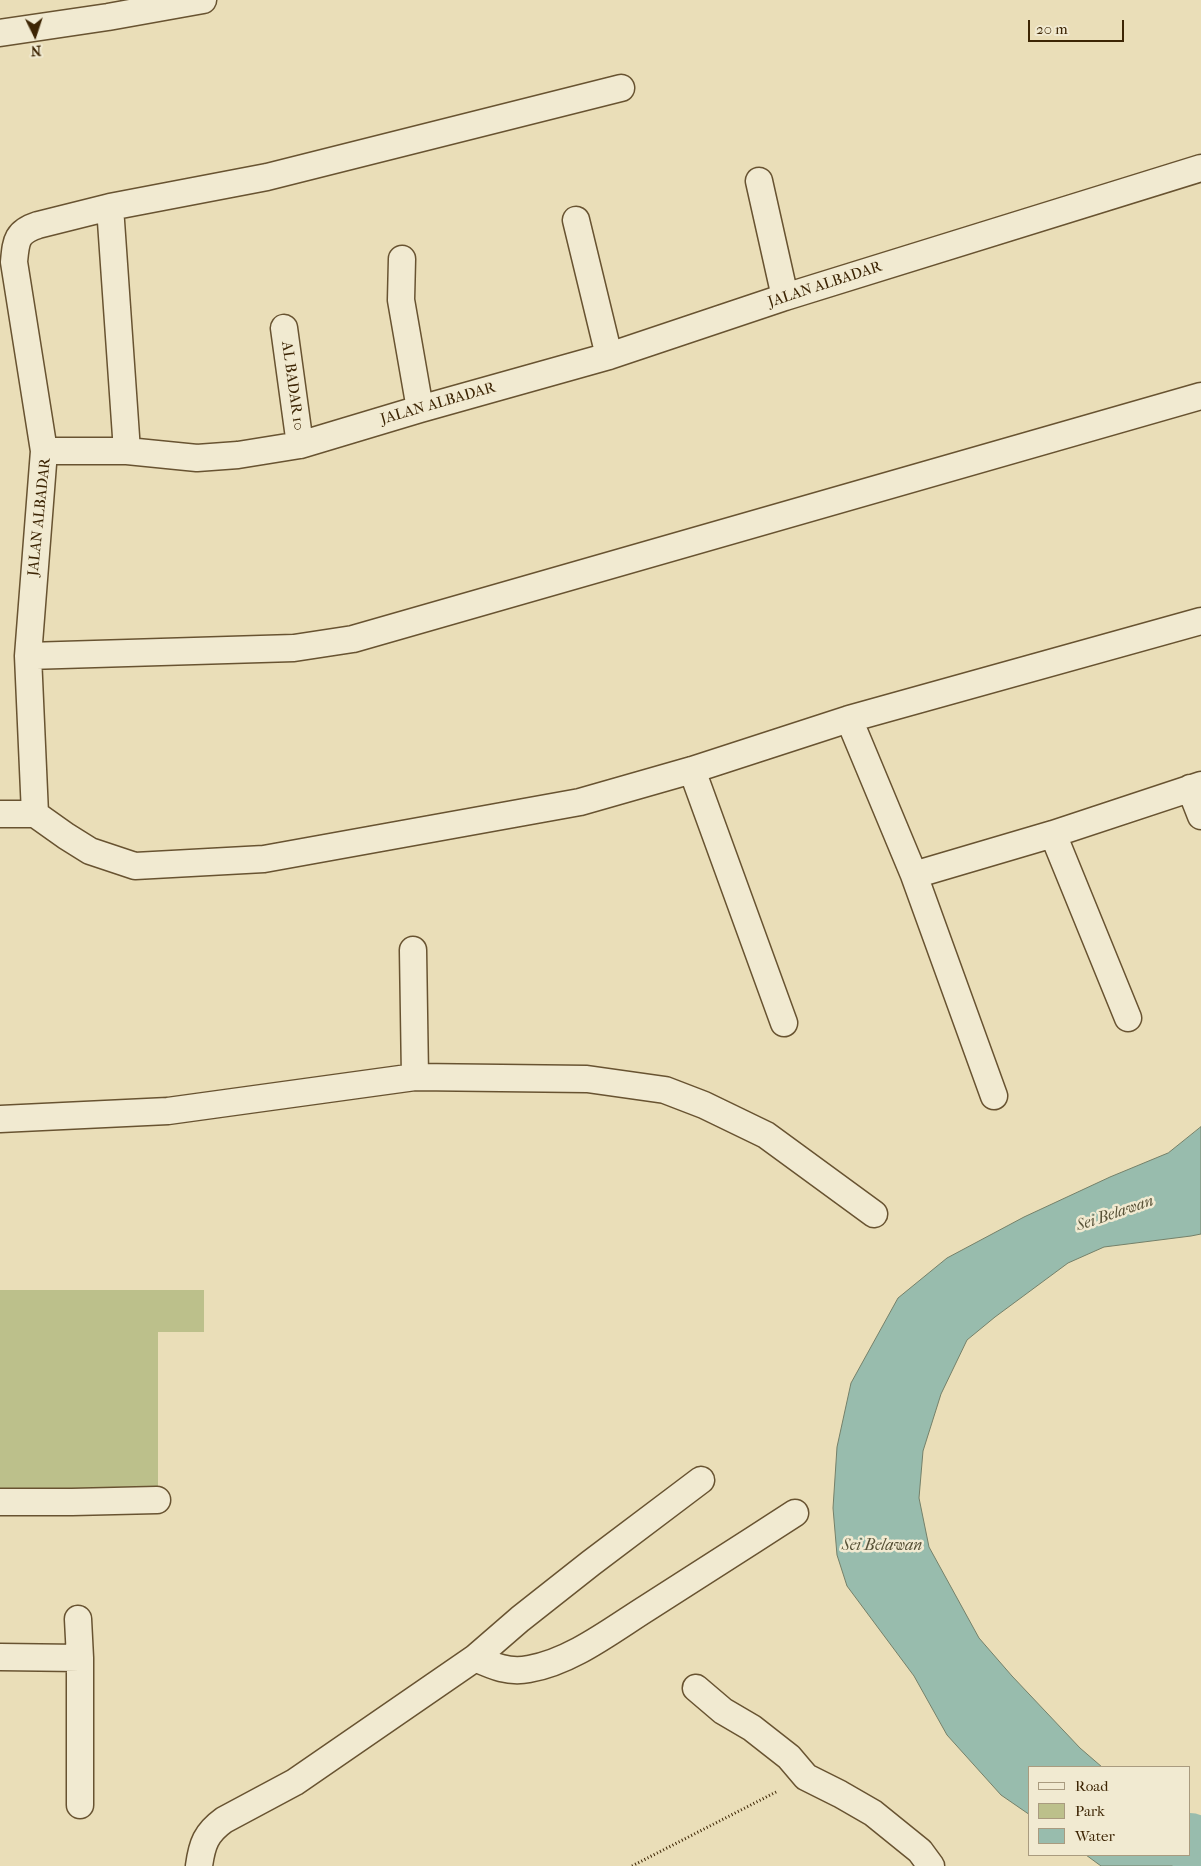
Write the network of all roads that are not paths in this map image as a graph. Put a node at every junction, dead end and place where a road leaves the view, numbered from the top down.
1 (203, 0) edge
2 (108, 9) edge
3 (0, 33) edge
4 (621, 88) dead end
5 (1201, 168) edge
6 (759, 181) dead end
7 (110, 207) junction
8 (576, 220) dead end
9 (402, 259) dead end
10 (785, 297) junction
11 (284, 328) dead end
12 (609, 356) junction
13 (1201, 396) edge
14 (420, 409) junction
15 (300, 444) junction
16 (44, 451) junction
17 (128, 451) junction
18 (1201, 621) edge
19 (28, 656) junction
20 (849, 719) junction
21 (692, 770) junction
22 (1196, 786) edge
23 (0, 814) edge
24 (35, 814) junction
25 (1201, 816) edge
26 (1054, 834) junction
27 (914, 875) junction
28 (413, 950) dead end
29 (1128, 1018) dead end
30 (784, 1023) dead end
31 (415, 1077) junction
32 (994, 1096) dead end
33 (0, 1119) edge
34 (874, 1214) dead end
35 (701, 1480) dead end
36 (157, 1500) dead end
37 (0, 1502) edge
38 (796, 1513) dead end
39 (78, 1619) dead end
40 (0, 1657) edge
41 (80, 1658) junction
42 (475, 1658) junction
43 (696, 1688) dead end
44 (80, 1805) dead end
45 (199, 1866) edge
46 (931, 1866) edge

1 - 2 street
2 - 3 street
4 - 7 street
5 - 10 street, JALAN ALBADAR
6 - 10 street
7 - 16 street
7 - 17 street
8 - 12 street
9 - 14 street
10 - 12 street, JALAN ALBADAR
11 - 15 street, AL BADAR 10
12 - 14 street, JALAN ALBADAR
13 - 19 street
14 - 15 street, JALAN ALBADAR
15 - 17 street, JALAN ALBADAR
16 - 17 street, JALAN ALBADAR
16 - 19 street, JALAN ALBADAR
18 - 20 street
19 - 24 street, JALAN ALBADAR
20 - 21 street
20 - 27 street
21 - 24 street
21 - 30 street
22 - 25 street
22 - 26 street
23 - 24 street
26 - 27 street
26 - 29 street
27 - 32 street
28 - 31 street
31 - 33 street
31 - 34 street
35 - 42 street
36 - 37 street
38 - 42 street
39 - 41 street
40 - 41 street
41 - 44 street
42 - 45 street
43 - 46 street

